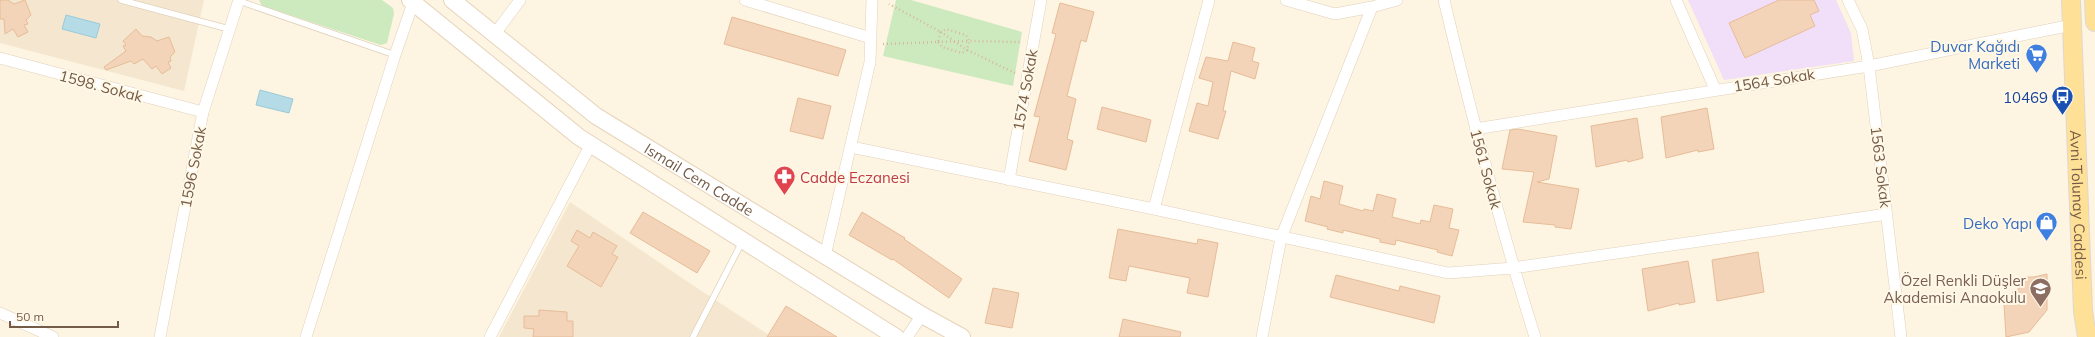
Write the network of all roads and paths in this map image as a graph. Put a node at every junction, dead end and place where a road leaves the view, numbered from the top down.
1 (121, 0) edge
2 (452, 0) edge
3 (520, 0) edge
4 (745, 0) edge
5 (872, 0) edge
6 (1041, 0) edge
7 (1209, 0) edge
8 (1286, 0) edge
9 (1397, 0) edge
10 (1444, 0) edge
11 (1676, 0) edge
12 (1848, 0) edge
13 (2071, 0) edge
14 (2094, 0) edge
15 (239, 1) edge
16 (412, 1) edge
17 (889, 4) dead end
18 (1372, 7) junction
19 (2095, 22) edge
20 (2072, 25) junction
21 (229, 28) junction
22 (941, 32) junction
23 (494, 35) junction
24 (872, 38) junction
25 (969, 41) junction
26 (938, 42) junction
27 (954, 42) junction
28 (1023, 42) dead end
29 (883, 44) dead end
30 (967, 50) junction
31 (395, 55) junction
32 (0, 58) edge
33 (1868, 66) junction
34 (1018, 74) dead end
35 (1715, 89) junction
36 (203, 112) junction
37 (1475, 129) junction
38 (591, 144) junction
39 (850, 147) junction
40 (1009, 180) junction
41 (1154, 209) junction
42 (1887, 214) junction
43 (1281, 238) junction
44 (743, 240) junction
45 (825, 256) junction
46 (1513, 268) junction
47 (2083, 311) junction
48 (0, 313) edge
49 (922, 315) junction
50 (53, 337) edge
51 (160, 337) edge
52 (306, 337) edge
53 (490, 337) edge
54 (693, 337) edge
55 (896, 337) edge
56 (907, 337) edge
57 (962, 337) edge
58 (1262, 337) edge
59 (1535, 337) edge
60 (1901, 337) edge
61 (2075, 337) edge
62 (2087, 337) edge

1 - 21 lane
2 - 23 main road, Ismail Cem Cadde
3 - 23 street
4 - 24 street
5 - 24 street
6 - 40 street, 1574 Sokak
7 - 41 street
8 - 18 street
9 - 18 street
10 - 37 street, 1561 Sokak
11 - 35 street
12 - 33 street, 1563 Sokak
13 - 20 main road, Avni Tolunay Caddesi
14 - 19 main road
15 - 21 street, 1596 Sokak
15 - 31 lane
16 - 31 street
16 - 38 main road, Ismail Cem Cadde
17 - 22 path
18 - 43 street
20 - 33 street, 1564 Sokak
20 - 47 main road, Avni Tolunay Caddesi
21 - 36 street, 1596 Sokak
22 - 25 path
22 - 26 path
22 - 27 path
23 - 45 main road, Ismail Cem Cadde
24 - 39 street
25 - 27 path
25 - 28 path
25 - 30 path
26 - 27 path
26 - 29 path
26 - 30 path
27 - 30 path
30 - 34 path
31 - 52 street
32 - 36 street, 1598. Sokak
33 - 35 street, 1564 Sokak
33 - 42 street, 1563 Sokak
35 - 37 street, 1564 Sokak
36 - 51 street, 1596 Sokak
37 - 46 street, 1561 Sokak
38 - 44 main road, Ismail Cem Cadde
38 - 53 street
39 - 40 street
39 - 45 street
40 - 41 street
41 - 43 street
42 - 46 street
42 - 60 street, 1563 Sokak
43 - 46 street
43 - 58 street
44 - 54 lane
44 - 55 main road, Ismail Cem Cadde
45 - 49 main road, Ismail Cem Cadde
46 - 59 street, 1561 Sokak
47 - 61 main road
47 - 62 main road, Avni Tolunay Caddesi
48 - 50 street
49 - 56 street
49 - 57 main road, Ismail Cem Cadde

